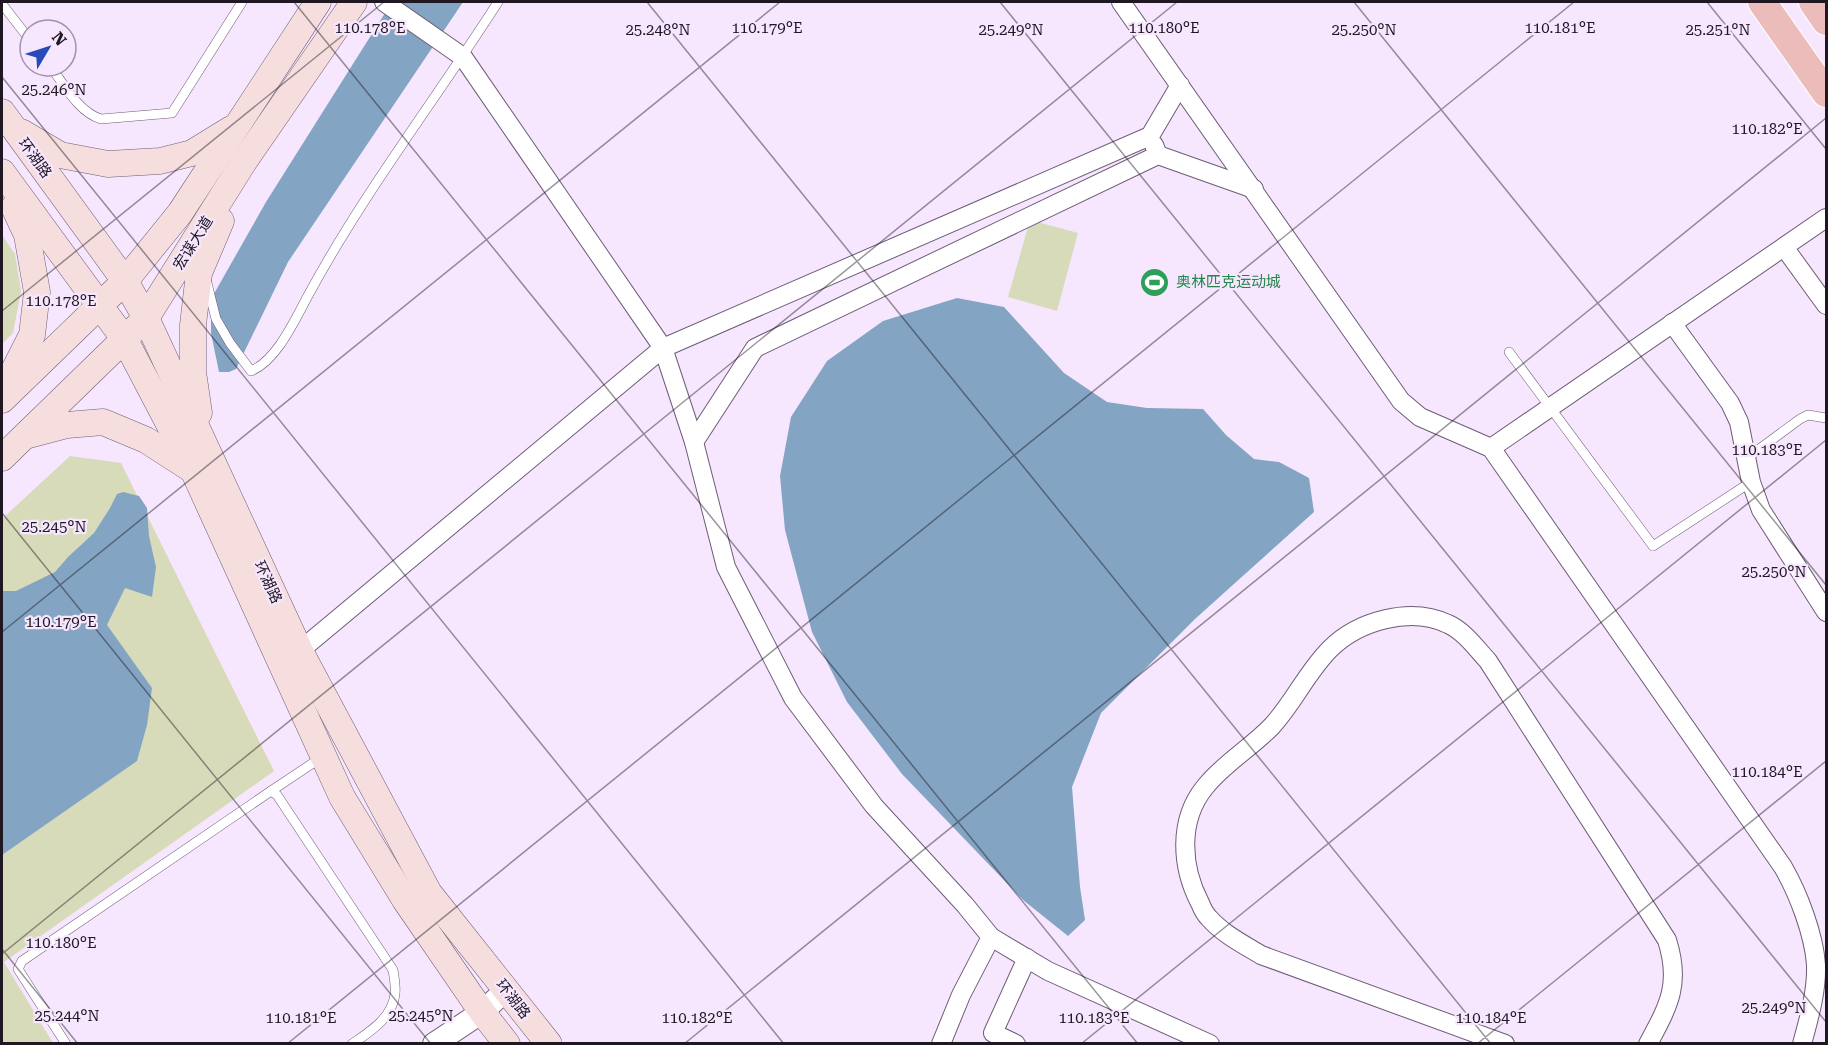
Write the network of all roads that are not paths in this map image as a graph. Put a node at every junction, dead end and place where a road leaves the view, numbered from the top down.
1 (242, 2) edge
2 (318, 2) edge
3 (354, 2) edge
4 (384, 2) edge
5 (498, 2) edge
6 (1121, 2) edge
7 (1762, 2) edge
8 (1814, 2) edge
9 (2, 4) edge
10 (1827, 21) edge
11 (18, 25) edge
12 (462, 57) junction
13 (59, 78) edge
14 (1179, 85) junction
15 (1827, 93) edge
16 (7, 120) edge
17 (239, 124) junction
18 (1150, 136) junction
19 (1158, 155) junction
20 (245, 160) junction
21 (2, 172) edge
22 (2, 179) edge
23 (1254, 189) junction
24 (1827, 218) edge
25 (1784, 247) junction
26 (203, 265) junction
27 (125, 281) junction
28 (1827, 305) edge
29 (100, 306) junction
30 (146, 318) junction
31 (1672, 323) junction
32 (125, 340) junction
33 (663, 348) junction
34 (1509, 352) dead end
35 (2, 395) edge
36 (2, 400) edge
37 (1550, 407) junction
38 (1827, 418) edge
39 (26, 435) junction
40 (694, 442) junction
41 (204, 443) junction
42 (1491, 448) junction
43 (2, 458) edge
44 (1746, 458) junction
45 (193, 470) junction
46 (1751, 482) junction
47 (1827, 612) edge
48 (291, 658) junction
49 (322, 757) junction
50 (271, 791) junction
51 (991, 937) junction
52 (1026, 958) junction
53 (506, 990) junction
54 (1820, 1001) edge
55 (482, 1012) junction
56 (66, 1044) edge
57 (352, 1044) edge
58 (434, 1044) edge
59 (507, 1044) edge
60 (549, 1044) edge
61 (941, 1044) edge
62 (1016, 1044) edge
63 (1210, 1044) edge
64 (1505, 1044) edge
65 (1648, 1044) edge
66 (1803, 1044) edge

1 - 13 lane
2 - 17 main road, 宏谋大道
3 - 20 main road, 宏谋大道
4 - 12 street
5 - 12 lane
6 - 14 street
7 - 15 main road
8 - 10 main road
9 - 11 lane
12 - 26 lane
12 - 33 street
14 - 18 street
14 - 23 street
16 - 17 main road
16 - 27 main road, 环湖路
17 - 27 main road, 宏谋大道
18 - 19 street
18 - 33 street
19 - 23 street
19 - 40 street
20 - 26 main road
20 - 30 main road, 宏谋大道
21 - 29 main road, 环湖路
22 - 35 main road
23 - 42 street
24 - 25 street
25 - 28 street
25 - 31 street
26 - 41 main road
27 - 29 main road, 宏谋大道
27 - 30 main road, 环湖路
29 - 32 main road, 环湖路
29 - 36 main road, 宏谋大道
30 - 32 main road, 宏谋大道
30 - 41 main road, 环湖路
31 - 37 street
31 - 44 street
32 - 39 main road, 宏谋大道
32 - 45 main road, 环湖路
33 - 40 street
33 - 48 street
34 - 37 lane
37 - 42 street
37 - 46 lane
38 - 44 lane
39 - 43 main road, 宏谋大道
39 - 45 main road
40 - 51 street
41 - 48 main road, 环湖路
42 - 54 street
44 - 46 street
45 - 48 main road, 环湖路
46 - 47 street
48 - 49 main road, 环湖路
48 - 53 main road, 环湖路
49 - 50 lane
49 - 55 main road, 环湖路
50 - 56 lane
50 - 57 lane
51 - 52 street
51 - 61 street
52 - 62 street
52 - 63 street
53 - 55 street
53 - 60 main road, 环湖路
54 - 66 street
55 - 58 street
55 - 59 main road, 环湖路
64 - 65 street

